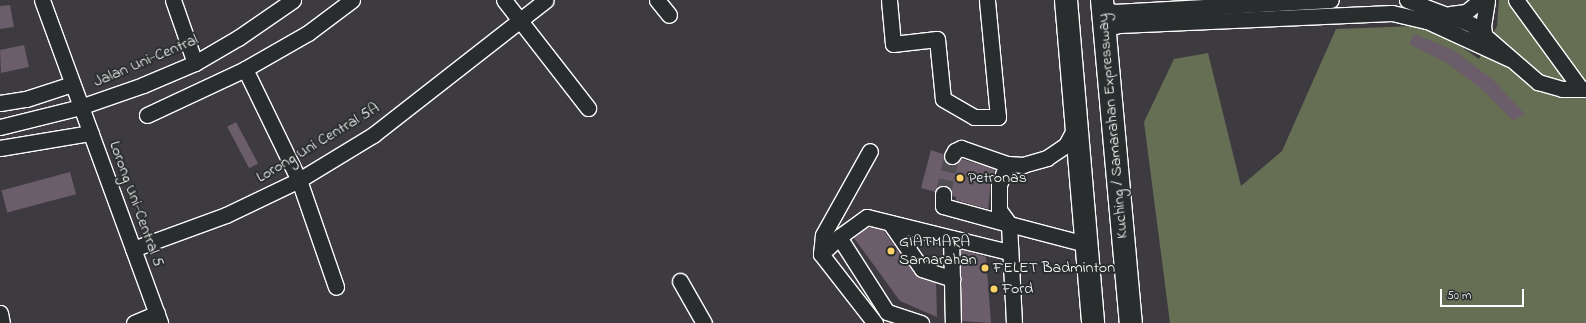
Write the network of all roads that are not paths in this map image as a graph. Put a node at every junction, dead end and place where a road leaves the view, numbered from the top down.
1 (42, 0) edge
2 (173, 0) edge
3 (293, 0) edge
4 (352, 0) edge
5 (504, 0) edge
6 (546, 0) edge
7 (658, 0) edge
8 (889, 0) edge
9 (986, 0) edge
10 (1066, 0) edge
11 (1331, 0) edge
12 (1407, 0) edge
13 (1480, 0) edge
14 (1487, 0) edge
15 (1516, 0) edge
16 (1219, 3) edge
17 (1103, 13) edge
18 (1450, 14) junction
19 (669, 15) dead end
20 (520, 19) junction
21 (1486, 43) junction
22 (195, 63) junction
23 (245, 69) junction
24 (72, 84) junction
25 (1584, 89) edge
26 (0, 103) edge
27 (80, 107) junction
28 (588, 108) dead end
29 (147, 115) dead end
30 (0, 127) edge
31 (1075, 128) junction
32 (91, 133) junction
33 (0, 148) edge
34 (870, 151) dead end
35 (952, 156) dead end
36 (1007, 164) junction
37 (299, 180) junction
38 (943, 194) tunnel mouth
39 (890, 223) junction
40 (1009, 224) junction
41 (839, 237) junction
42 (951, 238) junction
43 (1086, 244) junction
44 (133, 249) junction
45 (1008, 252) junction
46 (821, 254) junction
47 (952, 279) junction
48 (680, 281) dead end
49 (336, 287) dead end
50 (0, 313) edge
51 (158, 318) edge
52 (2, 323) edge
53 (134, 323) edge
54 (704, 323) edge
55 (875, 323) edge
56 (921, 323) edge
57 (953, 323) edge
58 (1014, 323) edge
59 (1093, 323) edge
60 (1131, 323) edge

1 - 24 street, Lorong Uni-Central 5
2 - 22 street
3 - 22 street, Jalan Uni-Central
4 - 23 street
5 - 20 street
6 - 20 street, Lorong Uni Central 5A
7 - 19 street
8 - 9 street
10 - 31 highway
11 - 16 street
12 - 18 street
13 - 18 street
14 - 21 street
15 - 25 street
16 - 17 street
17 - 21 street
17 - 60 highway, Kuching / Samarahan Expressway
18 - 21 street
20 - 28 street
20 - 37 street, Lorong Uni Central 5A
21 - 25 street
22 - 27 street, Jalan Uni-Central
23 - 29 street
23 - 37 street
24 - 26 street
24 - 27 street, Lorong Uni-Central 5
27 - 30 street, Jalan Uni-Central
27 - 32 street, Lorong Uni-Central 5
31 - 36 street
31 - 43 highway
32 - 33 street
32 - 44 street, Lorong Uni-Central 5
34 - 46 street
35 - 36 street
36 - 40 street
37 - 44 street, Lorong Uni Central 5A
37 - 49 street
38 - 40 street
39 - 41 street
39 - 42 street
39 - 47 street
40 - 43 street
40 - 45 street
41 - 46 street
41 - 56 street
42 - 45 street
42 - 47 street
43 - 59 highway
44 - 51 street, Lorong Uni-Central 5
45 - 58 street
46 - 55 street
47 - 57 street
48 - 54 street
50 - 52 street
51 - 53 street

